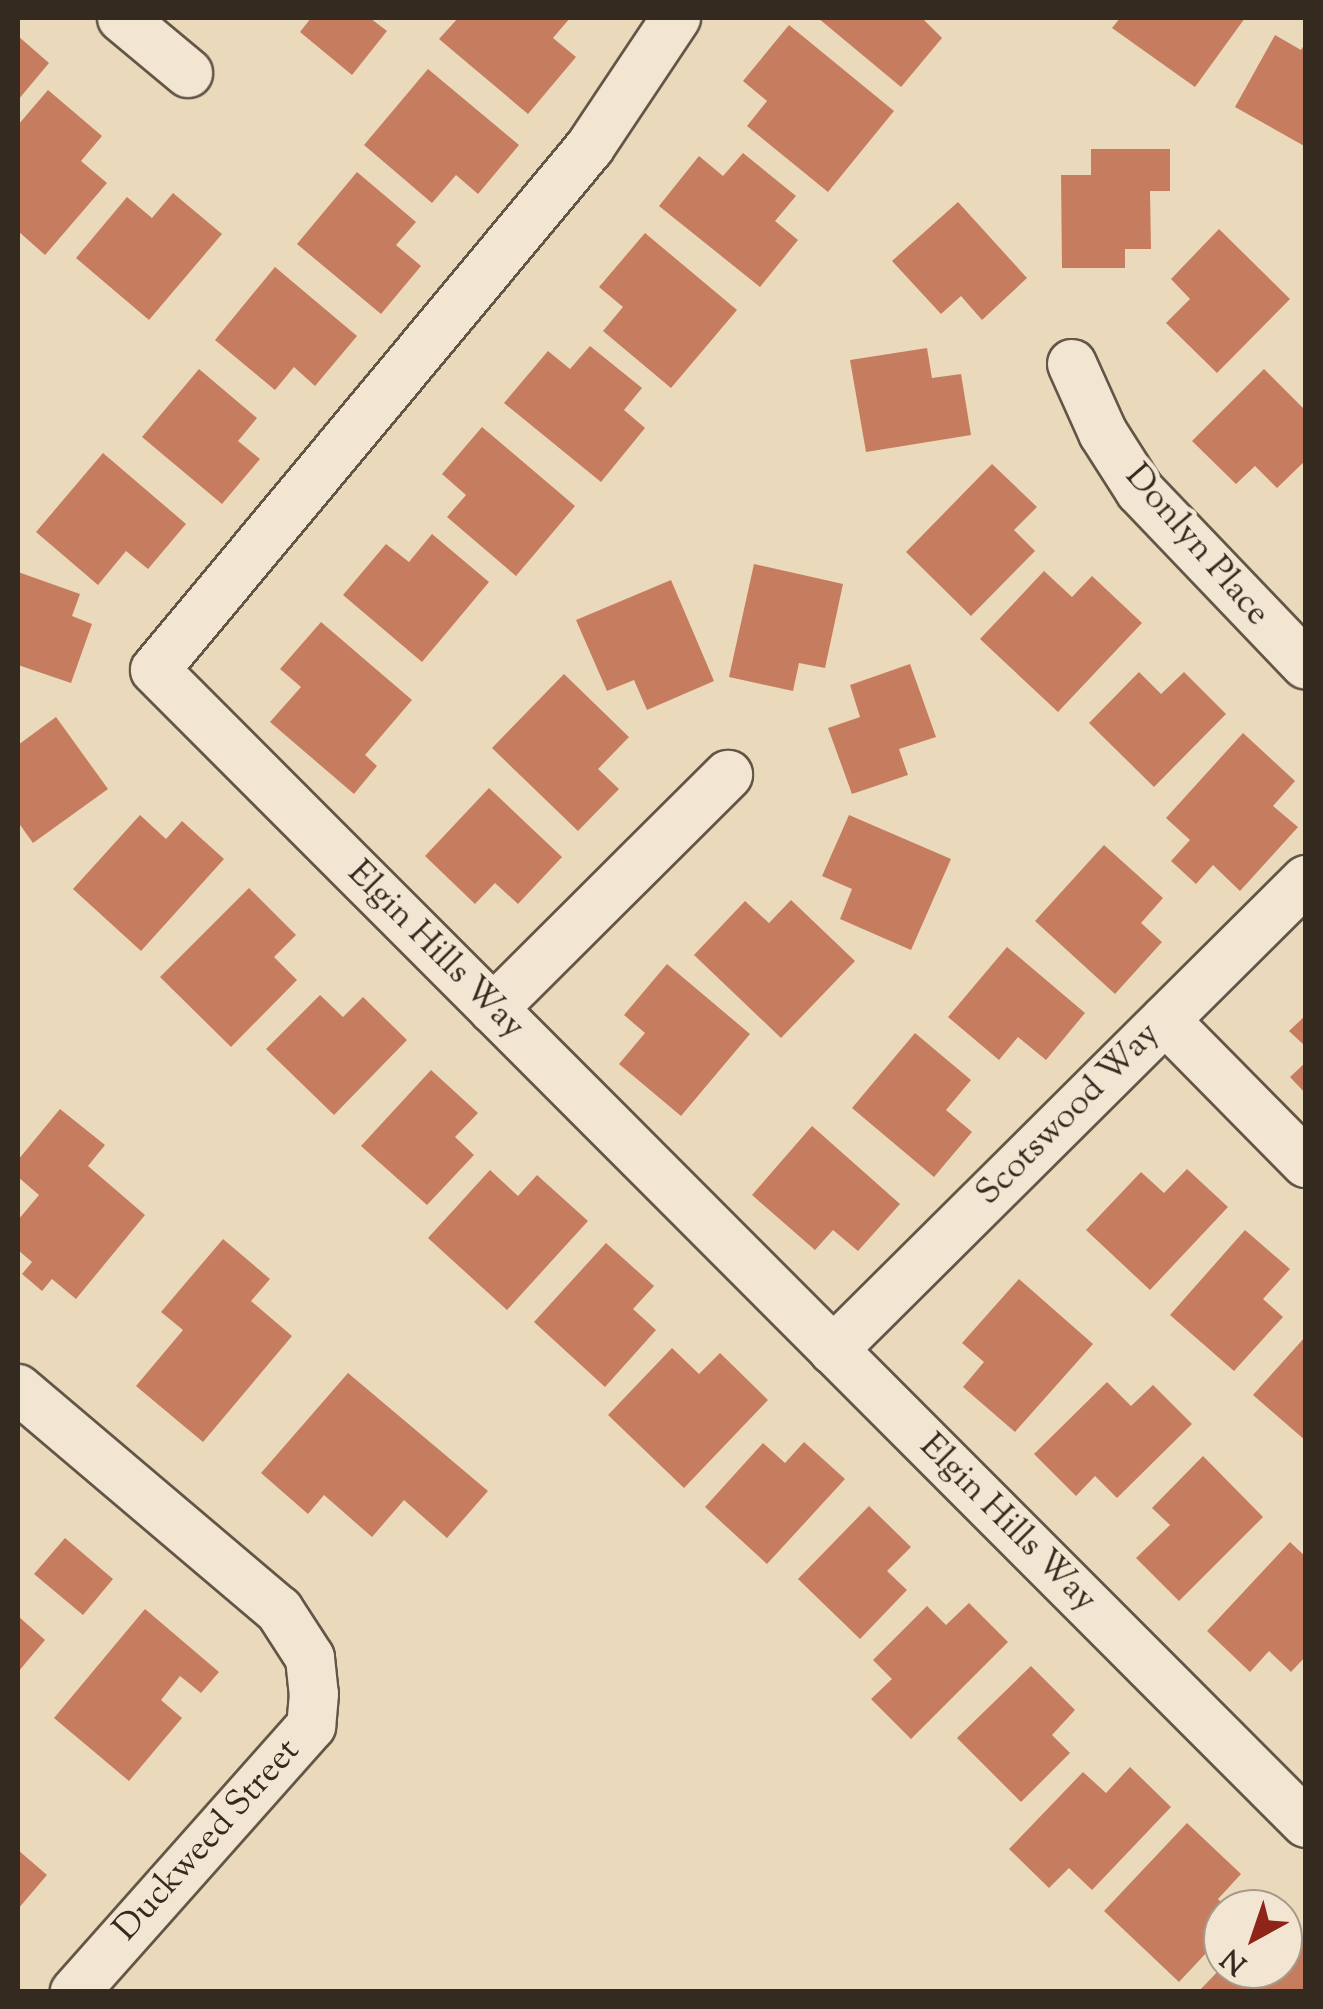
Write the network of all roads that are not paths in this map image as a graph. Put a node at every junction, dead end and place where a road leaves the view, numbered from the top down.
1 (122, 18) edge
2 (676, 18) edge
3 (188, 73) dead end
4 (1072, 364) dead end
5 (1306, 665) edge
6 (728, 775) dead end
7 (1306, 880) edge
8 (493, 1009) junction
9 (1165, 1020) junction
10 (1306, 1164) edge
11 (834, 1350) junction
12 (18, 1389) edge
13 (1306, 1823) edge
14 (74, 1992) edge

1 - 3 street
2 - 8 street, Elgin Hills Way
4 - 5 street, Donlyn Place
6 - 8 street
7 - 9 street, Scotswood Way
8 - 11 street, Elgin Hills Way
9 - 10 street
9 - 11 street, Scotswood Way
11 - 13 street, Elgin Hills Way
12 - 14 street, Duckweed Street

